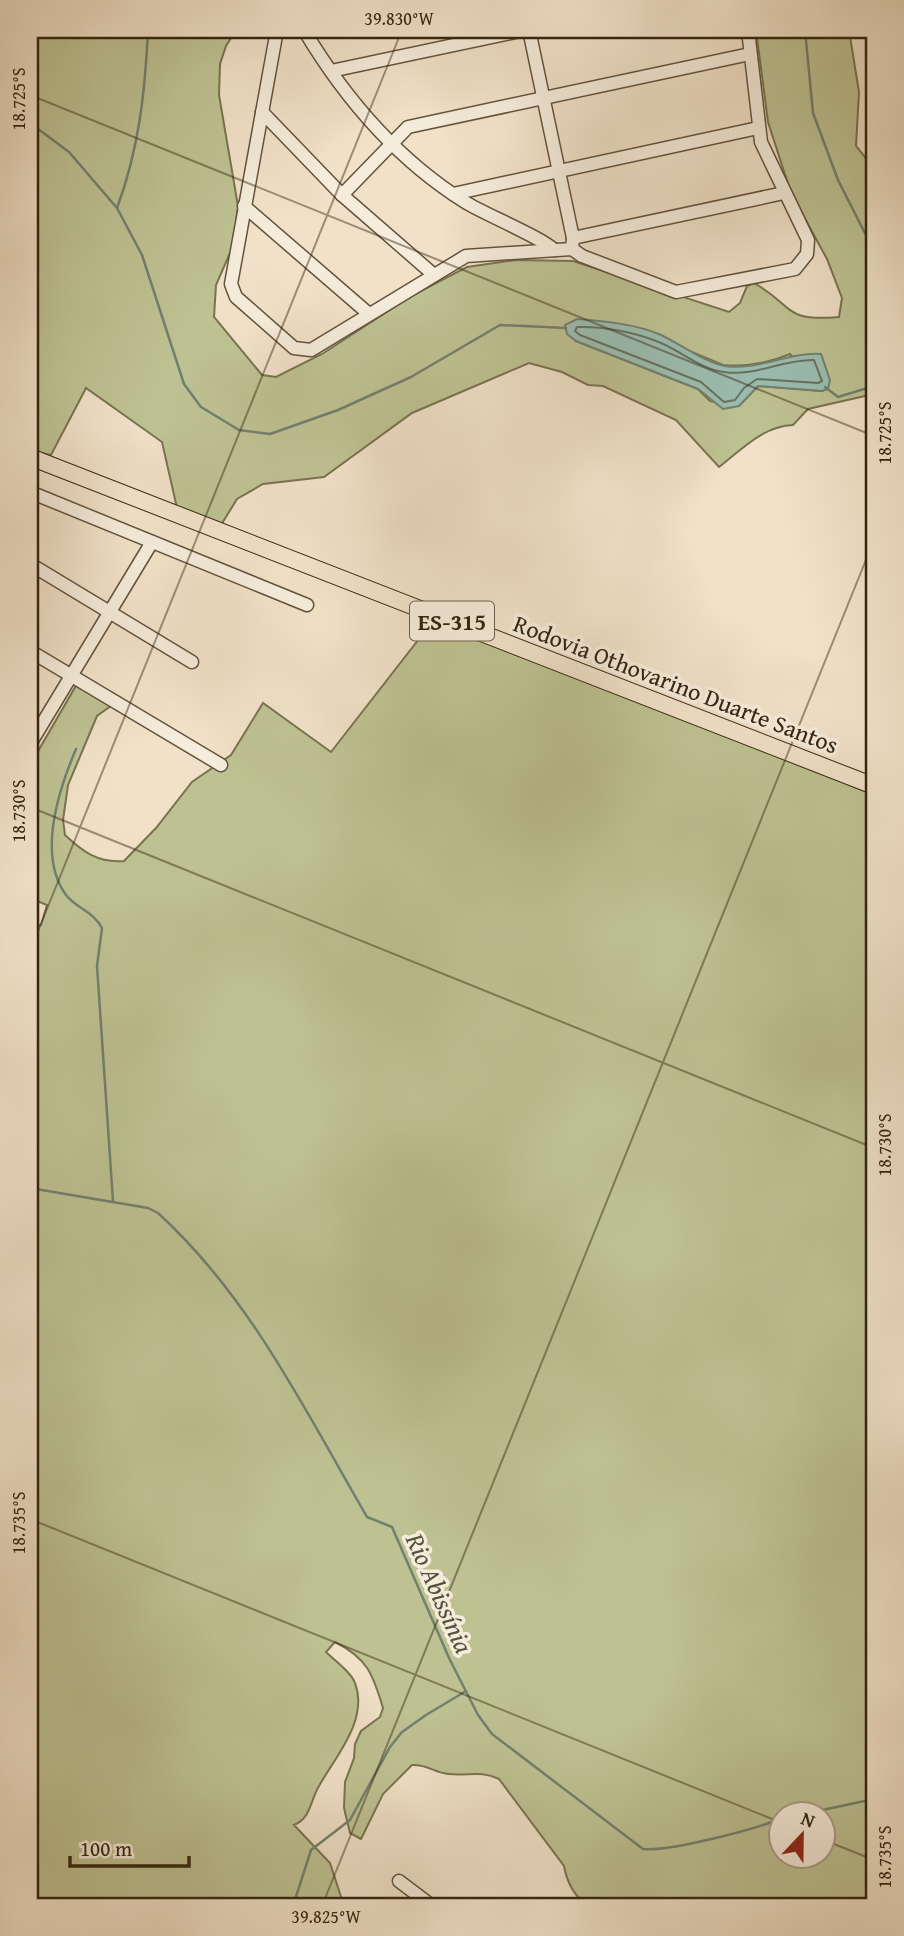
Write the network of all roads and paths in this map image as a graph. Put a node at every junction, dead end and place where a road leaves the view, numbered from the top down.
1 (277, 30) edge
2 (304, 30) edge
3 (527, 30) edge
4 (748, 30) edge
5 (750, 54) junction
6 (331, 71) junction
7 (544, 98) junction
8 (262, 112) junction
9 (758, 128) junction
10 (391, 143) junction
11 (559, 170) junction
12 (484, 185) junction
13 (784, 193) junction
14 (453, 194) junction
15 (342, 195) junction
16 (244, 206) junction
17 (480, 211) junction
18 (519, 232) junction
19 (573, 243) junction
20 (554, 250) junction
21 (517, 253) junction
22 (434, 275) junction
23 (369, 314) junction
24 (30, 457) edge
25 (30, 492) edge
26 (152, 542) junction
27 (30, 564) edge
28 (307, 605) dead end
29 (109, 612) junction
30 (30, 651) edge
31 (192, 662) dead end
32 (71, 676) junction
33 (30, 741) edge
34 (221, 765) dead end
35 (874, 786) edge
36 (399, 1881) dead end
37 (432, 1906) edge

1 - 8 street
2 - 6 street
3 - 6 street
3 - 7 street
4 - 5 street
5 - 7 street
5 - 9 street
6 - 10 street
7 - 10 street
7 - 11 street
8 - 15 street
8 - 16 street
9 - 11 street
9 - 13 street
10 - 14 street
10 - 15 street
11 - 12 street
11 - 19 street
12 - 14 street
12 - 17 street
13 - 19 street
13 - 19 street
14 - 17 street
15 - 22 street
16 - 23 street
16 - 23 street
17 - 18 street
18 - 20 street
18 - 21 street
19 - 20 street
20 - 21 street
21 - 22 street
22 - 23 street
24 - 35 main road, Rodovia Othovarino Duarte Santos / ES-315
25 - 26 street
26 - 28 street
26 - 29 street
27 - 29 street
29 - 31 street
29 - 32 street
30 - 32 street
32 - 33 street
32 - 34 street
36 - 37 street

